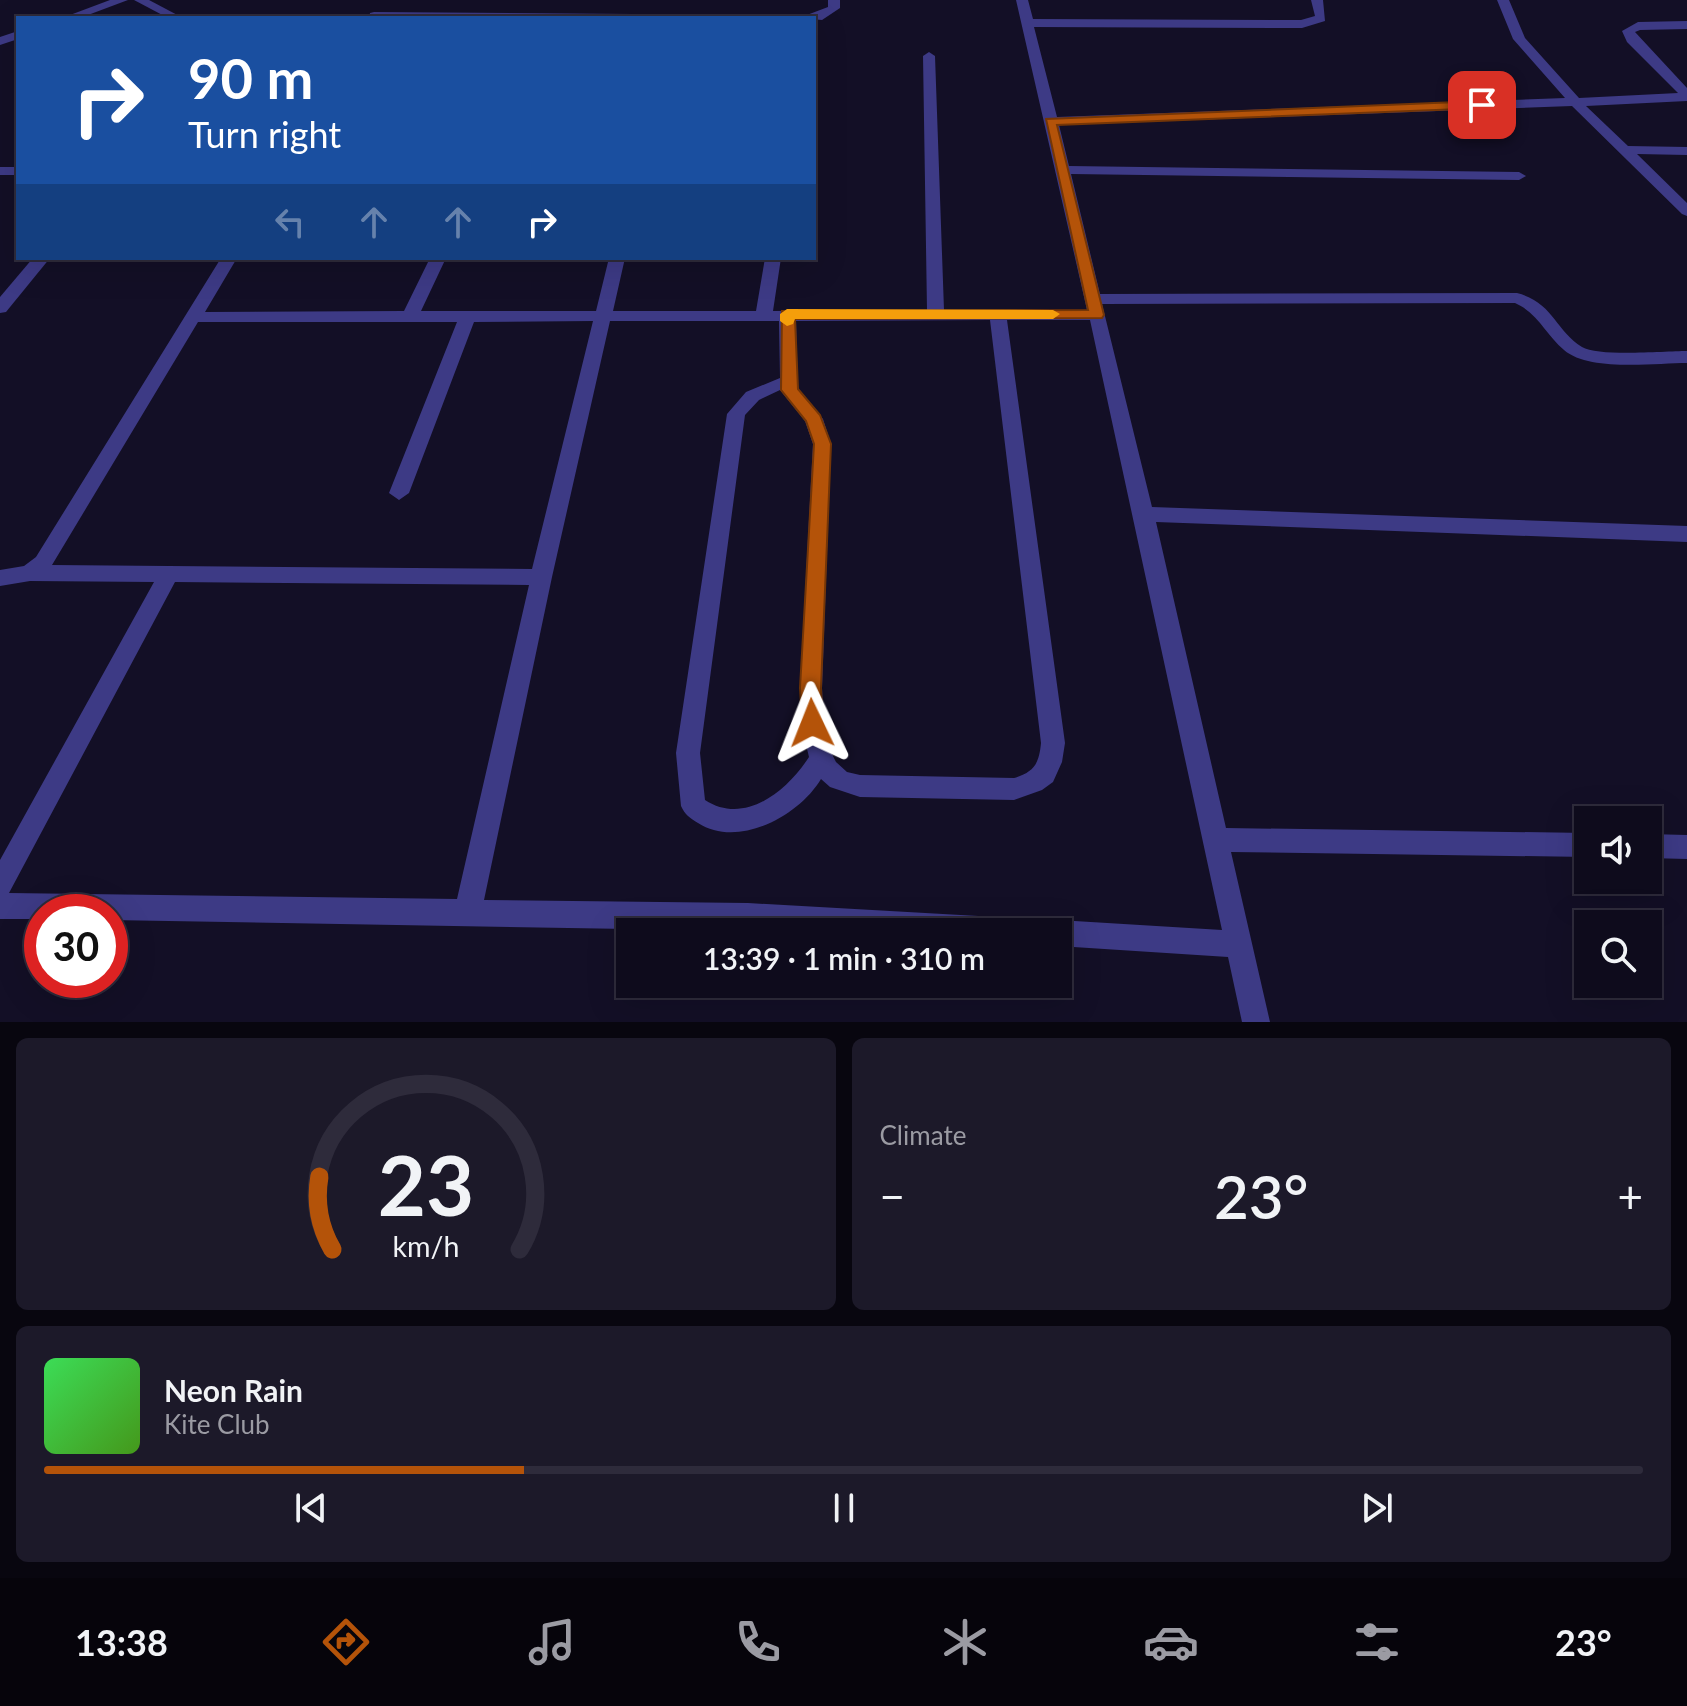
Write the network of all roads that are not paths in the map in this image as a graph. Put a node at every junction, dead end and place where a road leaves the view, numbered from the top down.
1 (122, 0) edge
2 (140, 0) edge
3 (834, 0) edge
4 (1022, 0) edge
5 (1317, 0) edge
6 (1503, 0) edge
7 (74, 16) edge
8 (173, 16) edge
9 (816, 17) edge
10 (1026, 23) junction
11 (1687, 25) edge
12 (929, 56) dead end
13 (1687, 96) edge
14 (1575, 102) junction
15 (1050, 121) junction
16 (1624, 150) junction
17 (1687, 151) edge
18 (1062, 170) junction
19 (1519, 176) dead end
20 (1687, 211) edge
21 (40, 260) edge
22 (228, 260) edge
23 (437, 260) edge
24 (617, 260) edge
25 (773, 260) edge
26 (1094, 307) junction
27 (0, 308) edge
28 (764, 314) junction
29 (787, 314) junction
30 (998, 314) junction
31 (603, 315) junction
32 (936, 315) junction
33 (410, 316) junction
34 (468, 316) junction
35 (193, 317) junction
36 (1687, 357) edge
37 (788, 382) junction
38 (399, 493) dead end
39 (1144, 514) junction
40 (1687, 534) edge
41 (30, 573) junction
42 (168, 575) junction
43 (541, 577) junction
44 (0, 578) edge
45 (821, 758) junction
46 (1214, 840) junction
47 (1574, 845) edge
48 (1662, 846) edge
49 (1687, 847) edge
50 (0, 885) edge
51 (0, 906) edge
52 (468, 911) junction
53 (784, 918) edge
54 (1072, 934) edge
55 (1238, 944) junction
56 (1256, 1022) edge

1 - 7 street
2 - 8 street
3 - 9 street
4 - 10 street
5 - 10 street
6 - 14 street
10 - 15 street
11 - 13 street
12 - 32 street
13 - 14 street
14 - 15 street
14 - 16 street
15 - 18 street
16 - 17 street
16 - 20 street
18 - 19 street
18 - 26 street
21 - 27 street
22 - 35 street
23 - 33 street
24 - 31 street
25 - 28 street
26 - 30 street
26 - 36 street
26 - 39 street
28 - 29 street
28 - 31 street
29 - 32 street
29 - 37 street
30 - 32 street
30 - 45 street
31 - 34 street
31 - 43 street
33 - 34 street
33 - 35 street
34 - 38 street
35 - 41 street
37 - 45 street
37 - 45 street
39 - 40 street
39 - 46 street
41 - 42 street
41 - 44 street
42 - 43 street
42 - 50 street
43 - 52 street
46 - 47 street
46 - 55 street
48 - 49 street
51 - 52 street
52 - 53 street
54 - 55 street
55 - 56 street

